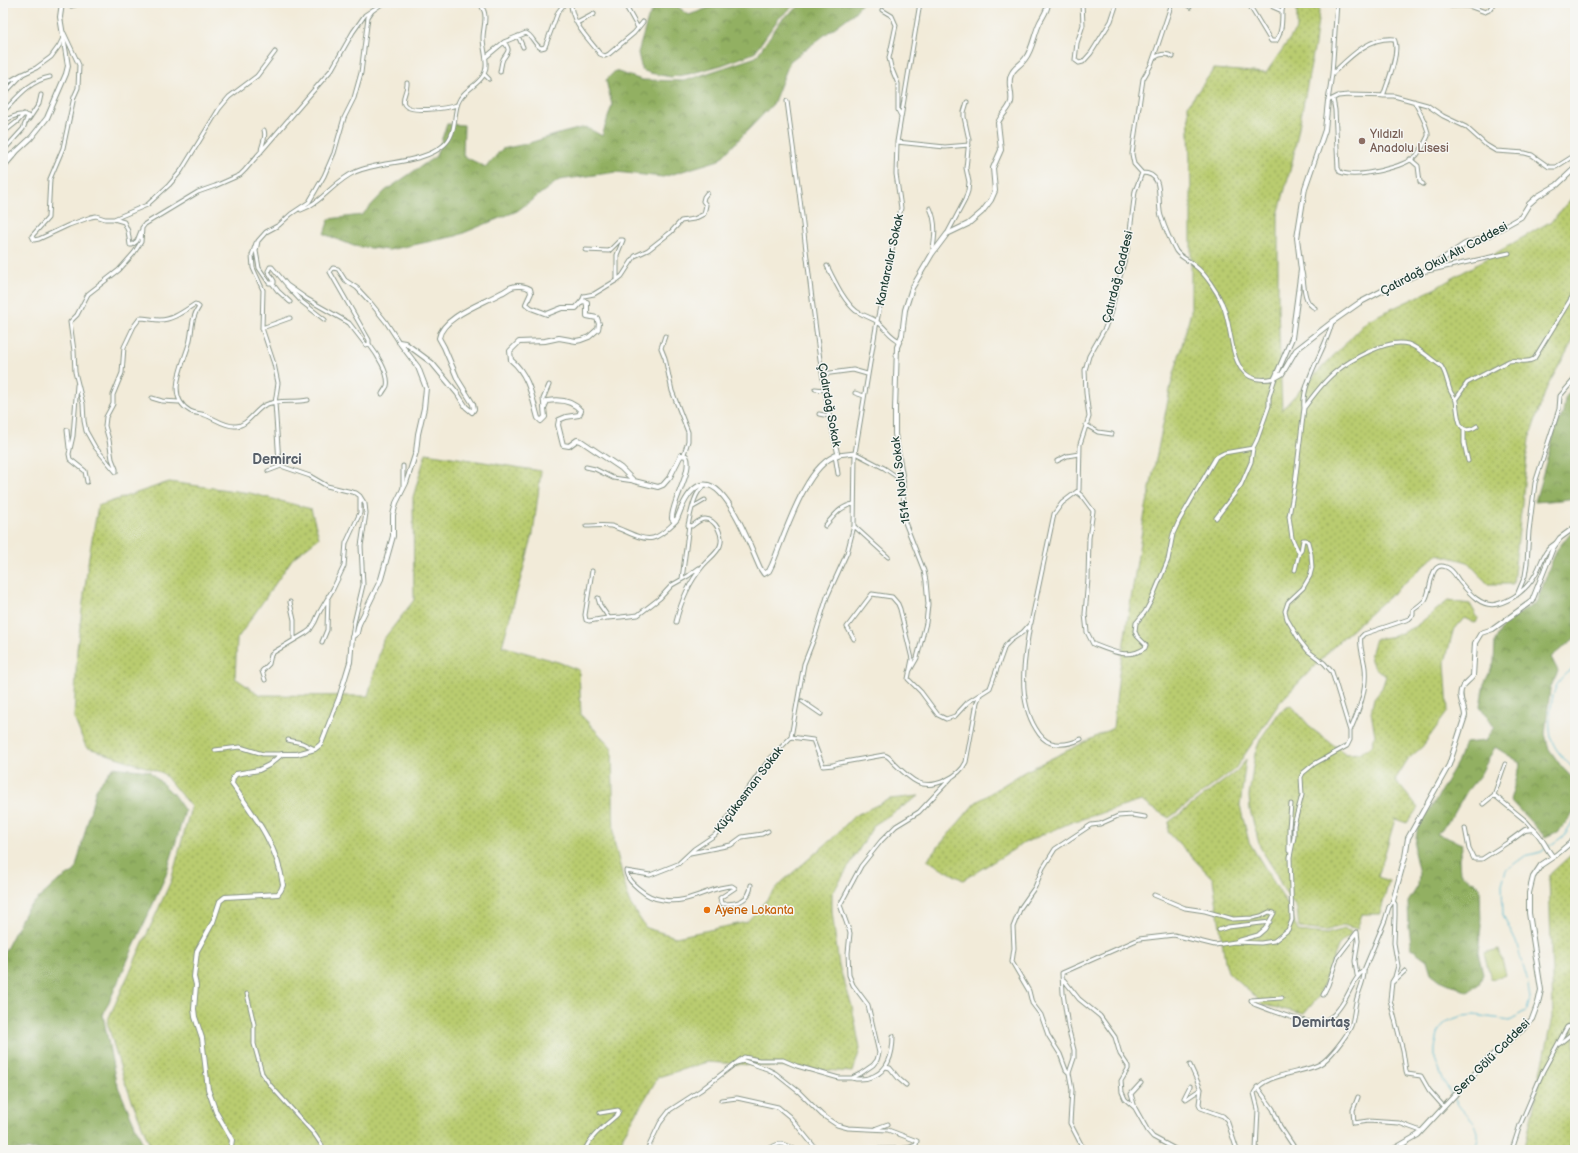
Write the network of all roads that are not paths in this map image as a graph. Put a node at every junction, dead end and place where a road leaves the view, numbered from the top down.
1 (62, 3) edge
2 (82, 3) edge
3 (383, 3) edge
4 (479, 3) edge
5 (565, 3) edge
6 (571, 3) edge
7 (624, 3) edge
8 (920, 3) edge
9 (1048, 3) edge
10 (1082, 3) edge
11 (1117, 3) edge
12 (1172, 3) edge
13 (1184, 3) edge
14 (1248, 3) edge
15 (1270, 3) edge
16 (1284, 3) edge
17 (1337, 3) edge
18 (1446, 3) edge
19 (1494, 3) edge
20 (1190, 7) dead end
21 (374, 9) junction
22 (882, 10) dead end
23 (1282, 11) junction
24 (594, 14) dead end
25 (644, 22) dead end
26 (577, 23) junction
27 (638, 28) junction
28 (64, 33) junction
29 (518, 36) junction
30 (504, 42) junction
31 (523, 47) dead end
32 (275, 52) dead end
33 (486, 57) junction
34 (1172, 57) dead end
35 (1153, 59) junction
36 (500, 72) dead end
37 (23, 74) junction
38 (484, 74) junction
39 (1332, 74) junction
40 (50, 77) dead end
41 (489, 79) dead end
42 (407, 83) dead end
43 (3, 85) edge
44 (41, 94) dead end
45 (3, 95) edge
46 (1383, 96) junction
47 (1330, 100) junction
48 (787, 101) dead end
49 (1414, 101) junction
50 (968, 102) dead end
51 (457, 105) junction
52 (3, 112) edge
53 (24, 114) junction
54 (901, 116) junction
55 (3, 121) edge
56 (28, 121) junction
57 (264, 130) dead end
58 (3, 133) edge
59 (897, 142) junction
60 (969, 145) junction
61 (3, 151) edge
62 (17, 151) junction
63 (261, 152) junction
64 (1575, 155) edge
65 (1410, 160) junction
66 (3, 161) edge
67 (3, 168) edge
68 (1575, 168) edge
69 (1142, 173) junction
70 (1423, 184) dead end
71 (707, 193) dead end
72 (930, 208) dead end
73 (295, 211) junction
74 (114, 219) junction
75 (142, 228) junction
76 (947, 234) junction
77 (258, 241) junction
78 (585, 250) dead end
79 (1509, 253) dead end
80 (932, 254) junction
81 (827, 266) dead end
82 (1301, 270) junction
83 (1423, 272) junction
84 (617, 280) junction
85 (272, 283) junction
86 (287, 285) junction
87 (1575, 292) edge
88 (582, 301) junction
89 (290, 302) dead end
90 (1315, 308) dead end
91 (290, 318) dead end
92 (325, 320) dead end
93 (877, 321) junction
94 (1332, 322) junction
95 (262, 328) junction
96 (664, 336) dead end
97 (900, 341) junction
98 (398, 342) junction
99 (369, 344) junction
100 (823, 374) junction
101 (867, 374) junction
102 (1575, 376) edge
103 (1275, 378) junction
104 (77, 381) junction
105 (549, 385) dead end
106 (815, 389) dead end
107 (825, 390) junction
108 (855, 392) dead end
109 (382, 394) dead end
110 (864, 396) junction
111 (152, 398) dead end
112 (1456, 399) junction
113 (308, 400) dead end
114 (179, 402) junction
115 (275, 403) junction
116 (544, 408) junction
117 (1304, 408) junction
118 (819, 414) dead end
119 (829, 416) junction
120 (1086, 425) junction
121 (1477, 426) dead end
122 (1464, 429) junction
123 (67, 430) dead end
124 (1112, 434) dead end
125 (1253, 448) junction
126 (69, 450) junction
127 (855, 453) junction
128 (684, 454) junction
129 (1079, 454) junction
130 (836, 455) junction
131 (1057, 461) dead end
132 (1468, 461) dead end
133 (281, 466) junction
134 (403, 466) dead end
135 (586, 467) dead end
136 (268, 471) dead end
137 (838, 474) dead end
138 (634, 481) junction
139 (903, 481) junction
140 (87, 482) dead end
141 (706, 485) junction
142 (402, 490) junction
143 (1077, 492) junction
144 (360, 496) junction
145 (705, 500) dead end
146 (854, 504) junction
147 (693, 507) junction
148 (1216, 518) dead end
149 (676, 520) junction
150 (689, 525) junction
151 (586, 526) dead end
152 (825, 526) dead end
153 (854, 526) junction
154 (1575, 527) edge
155 (1557, 543) junction
156 (1299, 553) junction
157 (888, 557) dead end
158 (702, 565) junction
159 (1295, 570) dead end
160 (592, 571) dead end
161 (682, 579) junction
162 (1517, 595) junction
163 (328, 596) junction
164 (598, 598) dead end
165 (290, 602) dead end
166 (609, 618) junction
167 (676, 622) dead end
168 (1031, 623) junction
169 (352, 637) junction
170 (294, 639) junction
171 (854, 639) dead end
172 (322, 642) dead end
173 (909, 672) junction
174 (266, 680) dead end
175 (980, 695) junction
176 (802, 701) dead end
177 (821, 714) dead end
178 (1350, 731) junction
179 (791, 737) junction
180 (1081, 739) dead end
181 (288, 740) dead end
182 (315, 749) junction
183 (215, 750) dead end
184 (282, 754) junction
185 (1505, 764) dead end
186 (951, 778) junction
187 (1494, 795) junction
188 (1292, 804) dead end
189 (1483, 804) dead end
190 (1145, 817) dead end
191 (1466, 828) dead end
192 (1533, 829) junction
193 (768, 831) dead end
194 (1575, 839) edge
195 (1510, 841) joint
196 (690, 853) junction
197 (1290, 857) junction
198 (1553, 857) junction
199 (751, 885) dead end
200 (1154, 895) dead end
201 (1393, 901) junction
202 (1270, 922) junction
203 (1219, 930) dead end
204 (1235, 942) junction
205 (1364, 970) junction
206 (1405, 971) dead end
207 (1357, 975) junction
208 (1061, 977) junction
209 (1392, 982) junction
210 (247, 994) dead end
211 (1323, 995) dead end
212 (1282, 998) dead end
213 (1575, 1023) edge
214 (1575, 1034) edge
215 (893, 1036) dead end
216 (1557, 1045) junction
217 (736, 1063) junction
218 (1190, 1064) dead end
219 (886, 1067) junction
220 (1069, 1073) junction
221 (852, 1078) junction
222 (1141, 1083) dead end
223 (906, 1085) dead end
224 (1190, 1086) dead end
225 (1257, 1087) junction
226 (1201, 1089) junction
227 (1358, 1097) dead end
228 (721, 1100) dead end
229 (1444, 1107) junction
230 (1135, 1108) junction
231 (600, 1113) dead end
232 (888, 1124) dead end
233 (875, 1128) junction
234 (1422, 1131) junction
235 (1575, 1141) edge
236 (223, 1150) edge
237 (325, 1150) edge
238 (585, 1150) edge
239 (647, 1150) edge
240 (765, 1150) edge
241 (796, 1150) edge
242 (817, 1150) edge
243 (871, 1150) edge
244 (1084, 1150) edge
245 (1177, 1150) edge
246 (1237, 1150) edge
247 (1256, 1150) edge
248 (1296, 1150) edge
249 (1392, 1150) edge
250 (1512, 1150) edge
251 (1569, 1150) edge

1 - 2 street
1 - 28 street
3 - 21 street
4 - 33 street
5 - 29 street
6 - 26 street
7 - 27 street
8 - 54 street, Kantarcılar Sokak
9 - 76 street
10 - 11 street
12 - 35 street
13 - 20 street
14 - 23 street
15 - 23 street
16 - 23 street
17 - 39 street
18 - 19 street
21 - 63 street
21 - 73 street
22 - 54 street
24 - 26 street
25 - 27 street
26 - 27 street
28 - 37 street
28 - 62 street
28 - 74 street
29 - 30 street
29 - 31 street
30 - 33 street
30 - 36 street
32 - 74 street
33 - 38 street
34 - 35 street
35 - 69 street
37 - 43 street
37 - 45 street
38 - 41 street
38 - 51 street
39 - 46 street
39 - 47 street
40 - 52 street
42 - 51 street
44 - 56 street
46 - 47 street
46 - 49 street
47 - 65 street
47 - 82 street
48 - 100 street, Çadırdağ Sokak
49 - 64 street
49 - 65 street
50 - 60 street
51 - 73 street
53 - 55 street
53 - 56 street
53 - 58 street
54 - 59 street, Kantarcılar Sokak
56 - 61 street
57 - 63 street
59 - 60 street
59 - 93 street, Kantarcılar Sokak
60 - 76 street
62 - 66 street
62 - 67 street
63 - 75 street
65 - 70 street
68 - 83 street, Çatırdağ Okul Altı Caddesi
69 - 103 street
69 - 120 street, Çatırdağ Caddesi
71 - 84 street
72 - 80 street
73 - 77 street
74 - 75 street
75 - 104 street
76 - 80 street, 1514 Nolu Sokak
77 - 85 street
77 - 95 street
78 - 84 street
79 - 83 street
80 - 97 street, 1514 Nolu Sokak
81 - 93 street
82 - 90 street
82 - 103 street
83 - 94 street, Çatırdağ Okul Altı Caddesi
84 - 88 street
85 - 86 street
85 - 89 street
86 - 92 street
86 - 99 street
87 - 112 street
88 - 98 street
88 - 116 street
91 - 95 street
93 - 97 street
93 - 101 street, Kantarcılar Sokak
94 - 103 street, Çatırdağ Okul Altı Caddesi
94 - 117 street
95 - 115 street
96 - 128 street
97 - 139 street, 1514 Nolu Sokak
98 - 99 street
98 - 142 street
99 - 109 street
100 - 101 street
100 - 107 street, Çadırdağ Sokak
101 - 110 street, Kantarcılar Sokak
102 - 162 street
103 - 125 street
104 - 114 street
104 - 126 street
105 - 116 street
106 - 107 street
107 - 119 street, Çadırdağ Sokak
108 - 110 street
110 - 127 street, Kantarcılar Sokak
111 - 114 street
112 - 117 street
112 - 122 street
113 - 115 street
114 - 115 street
115 - 133 street
116 - 138 street
117 - 156 street
118 - 119 street
119 - 130 street, Çadırdağ Sokak
120 - 124 street
120 - 129 street, Çatırdağ Caddesi
121 - 122 street
122 - 132 street
123 - 126 street
125 - 143 street
125 - 148 street
126 - 140 street
127 - 130 street
127 - 139 street
127 - 146 street, Küçükosman Sokak
128 - 138 street
128 - 149 street
129 - 131 street
129 - 143 street, Çatırdağ Caddesi
130 - 137 street
130 - 141 street, Çadırdağ Sokak
133 - 136 street
133 - 144 street
134 - 142 street
135 - 138 street
139 - 173 street, 1514 Nolu Sokak
141 - 147 street
141 - 149 street
142 - 169 street
143 - 168 street
144 - 163 street
144 - 169 street
145 - 147 street
146 - 152 street
146 - 153 street, Küçükosman Sokak
147 - 150 street
149 - 151 street
150 - 158 street
150 - 161 street
153 - 157 street
153 - 179 street, Küçükosman Sokak
154 - 155 street
155 - 162 street
155 - 201 street
156 - 159 street
156 - 178 street
158 - 161 street
158 - 167 street
160 - 166 street
161 - 166 street
162 - 178 street
163 - 170 street
163 - 172 street
164 - 166 street
165 - 170 street
168 - 175 street
168 - 180 street
169 - 182 street
170 - 174 street
171 - 173 street
173 - 175 street
175 - 186 street
176 - 177 street
178 - 197 street
179 - 186 street
179 - 196 street, Küçükosman Sokak
181 - 182 street
182 - 184 street
183 - 184 street
184 - 236 street
185 - 187 street
186 - 221 street
187 - 189 street
187 - 192 street
188 - 197 street
190 - 220 street
191 - 195 street
192 - 195 street
192 - 198 street
193 - 196 street
194 - 198 street, Sera Gölü Caddesi
196 - 199 street, Küçükosman Sokak
197 - 204 street
198 - 229 street, Sera Gölü Caddesi
200 - 202 street
201 - 205 street
201 - 209 street
202 - 203 street
202 - 204 street
204 - 208 street
205 - 207 street
205 - 225 street
206 - 209 street
207 - 211 street
207 - 212 street
208 - 220 street
208 - 230 street
209 - 229 street
210 - 237 street
213 - 216 street
214 - 216 street
215 - 219 street
216 - 250 street
217 - 221 street
217 - 233 street
217 - 239 street
218 - 226 street
219 - 221 street
219 - 223 street
220 - 244 street
222 - 230 street
224 - 226 street
225 - 247 street
225 - 248 street
226 - 246 street
227 - 234 street
228 - 242 street
229 - 234 street, Sera Gölü Caddesi
230 - 245 street
231 - 238 street
232 - 233 street
233 - 243 street
234 - 249 street, Sera Gölü Caddesi
235 - 251 street
240 - 241 street

